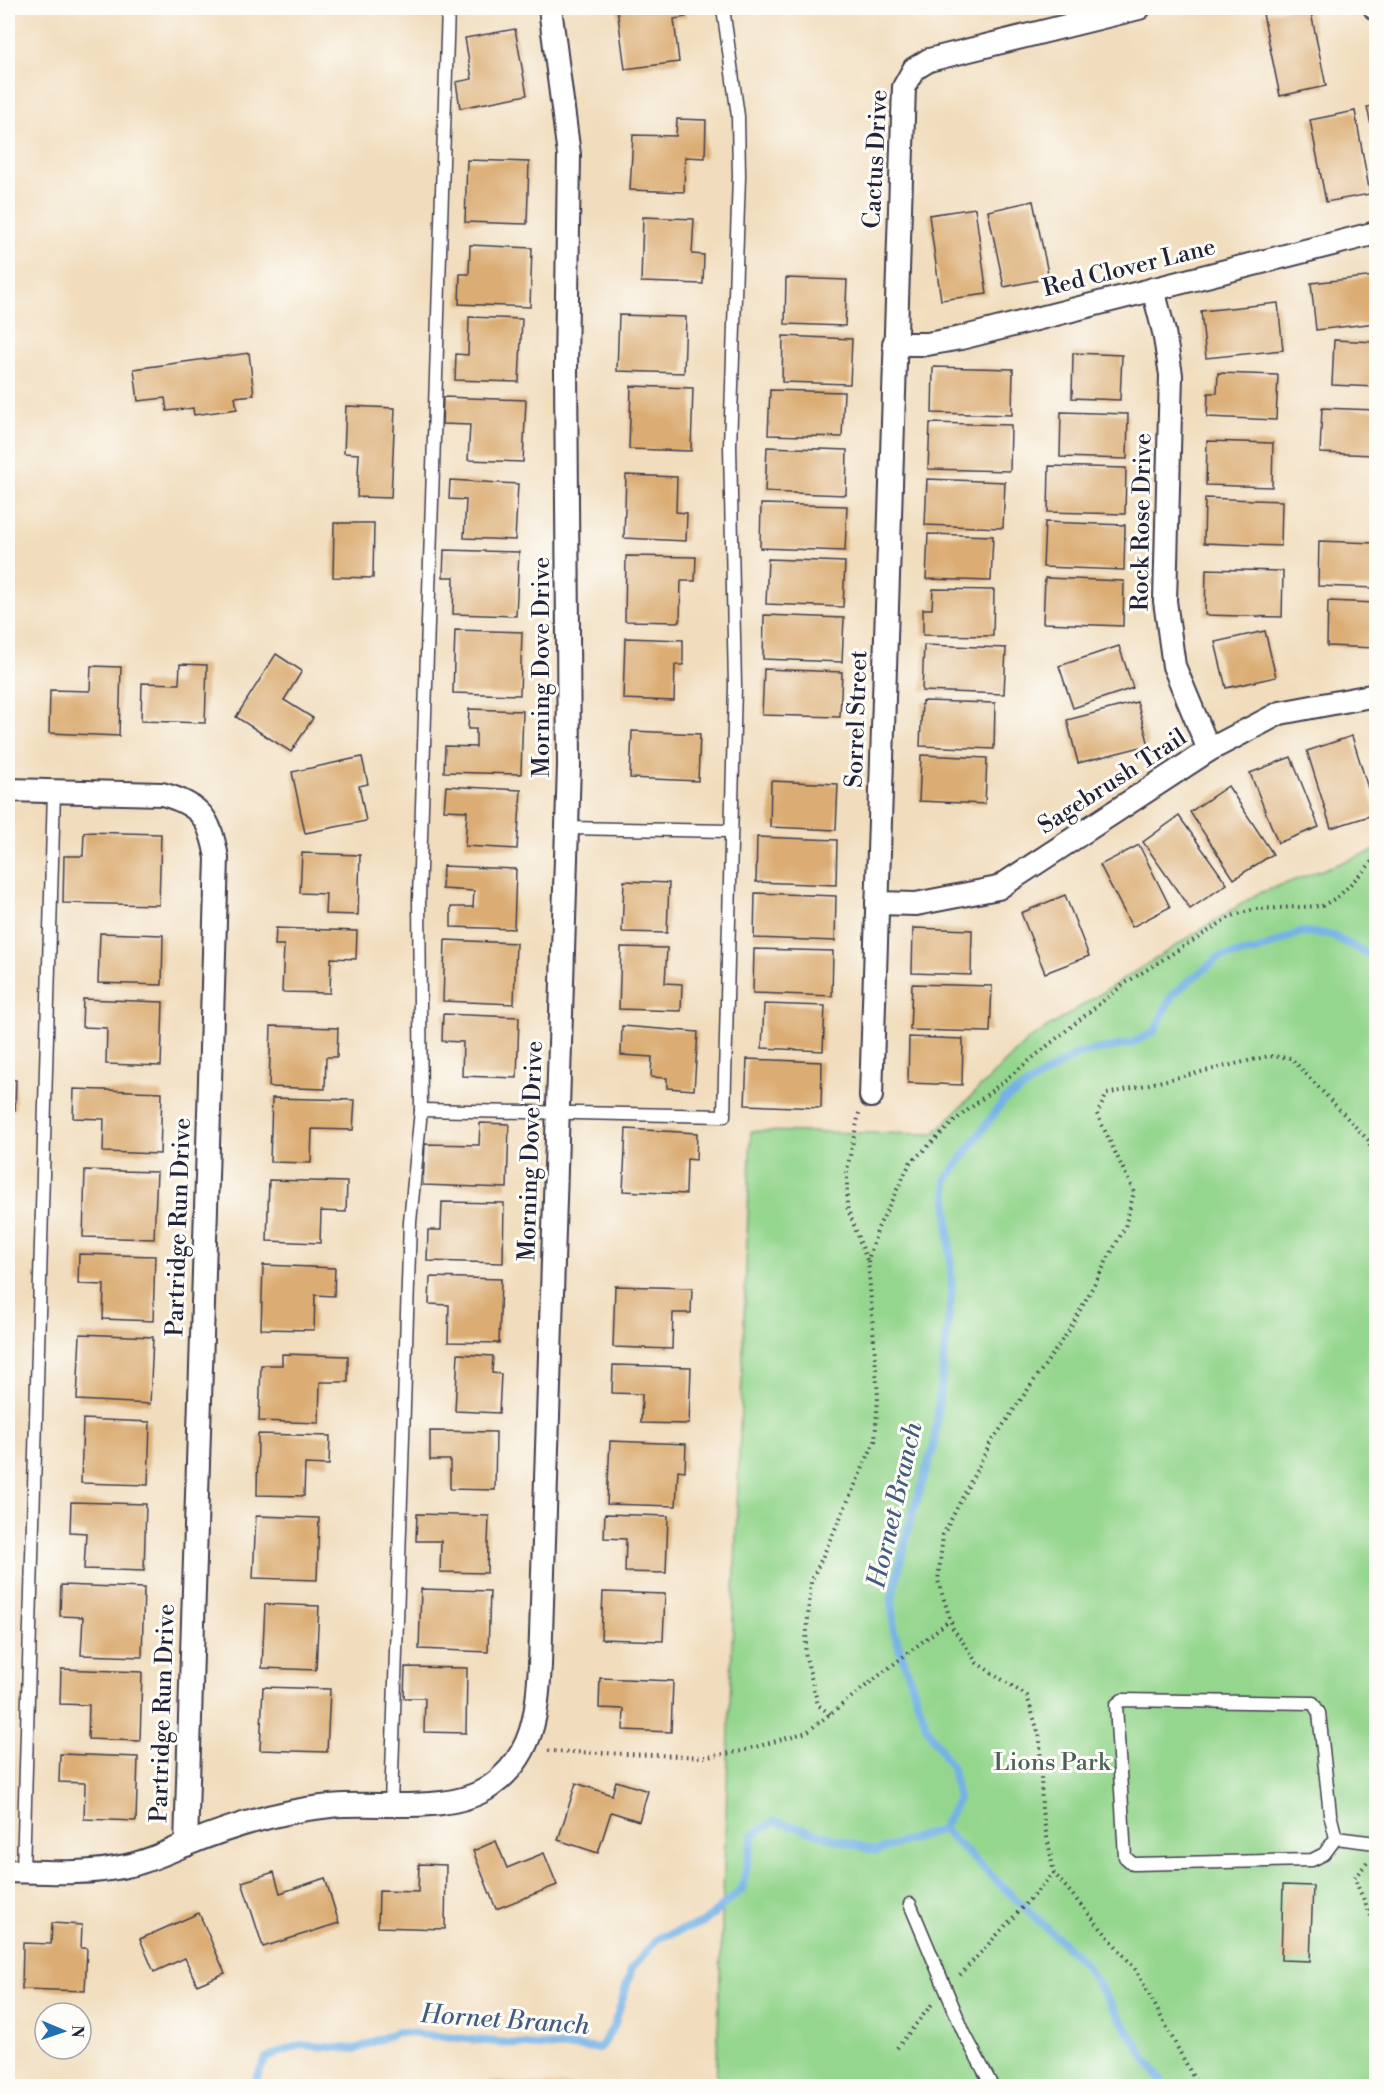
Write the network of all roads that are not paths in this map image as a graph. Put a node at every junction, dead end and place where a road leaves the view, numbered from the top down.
1 (448, 8) edge
2 (550, 8) edge
3 (723, 8) edge
4 (1139, 8) edge
5 (1377, 232) edge
6 (1153, 289) junction
7 (894, 344) junction
8 (1377, 695) edge
9 (1209, 750) junction
10 (8, 790) edge
11 (54, 791) junction
12 (567, 828) junction
13 (729, 831) junction
14 (877, 903) junction
15 (871, 1092) road end
16 (421, 1110) junction
17 (558, 1112) junction
18 (391, 1804) junction
19 (1336, 1838) junction
20 (1377, 1843) edge
21 (186, 1845) junction
22 (15, 1871) edge
23 (910, 1904) dead end
24 (992, 2086) edge

1 - 16 lane
2 - 12 street, Morning Dove Drive
3 - 13 lane
4 - 7 street, Cactus Drive
5 - 6 street, Red Clover Lane
6 - 7 street, Red Clover Lane
6 - 9 street, Rock Rose Drive
7 - 14 street, Sorrel Street
8 - 9 street, Sagebrush Trail
9 - 14 street, Sagebrush Trail
10 - 11 street, Partridge Run Drive
11 - 21 street, Partridge Run Drive
11 - 22 lane
12 - 13 lane
12 - 17 street, Morning Dove Drive
13 - 17 lane
14 - 15 street, Sorrel Street
16 - 17 lane
16 - 18 lane
17 - 18 street, Morning Dove Drive
18 - 21 street, Morning Dove Drive
19 - 19 lane
19 - 20 lane
21 - 22 street, Morning Dove Drive
23 - 24 lane

